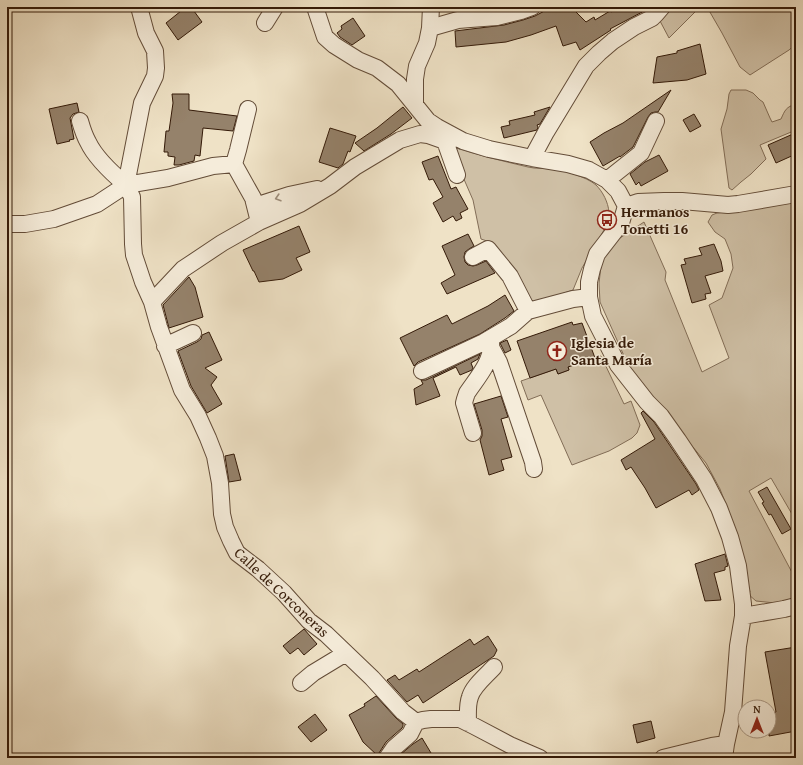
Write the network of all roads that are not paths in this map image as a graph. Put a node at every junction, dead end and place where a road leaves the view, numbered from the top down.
1 (139, 7) edge
2 (275, 7) edge
3 (315, 7) edge
4 (431, 7) edge
5 (532, 7) edge
6 (662, 7) edge
7 (461, 13) edge
8 (265, 24) dead end
9 (430, 28) junction
10 (415, 104) junction
11 (248, 109) dead end
12 (80, 120) dead end
13 (656, 122) dead end
14 (453, 141) junction
15 (532, 158) junction
16 (234, 164) junction
17 (457, 175) dead end
18 (607, 180) junction
19 (126, 185) junction
20 (330, 186) junction
21 (796, 194) edge
22 (255, 206) junction
23 (626, 206) junction
24 (259, 222) junction
25 (7, 224) edge
26 (473, 257) dead end
27 (589, 297) junction
28 (152, 302) junction
29 (528, 311) junction
30 (193, 333) dead end
31 (492, 344) junction
32 (165, 346) junction
33 (422, 371) dead end
34 (473, 433) dead end
35 (534, 469) dead end
36 (796, 606) edge
37 (743, 616) junction
38 (346, 653) junction
39 (494, 667) dead end
40 (301, 683) dead end
41 (416, 722) junction
42 (468, 723) junction
43 (725, 751) edge
44 (387, 758) edge
45 (540, 758) edge
46 (663, 758) edge

1 - 19 street, Calle de Corconeras
2 - 8 street
3 - 10 street
4 - 9 street
5 - 7 street
6 - 15 street
7 - 9 street
9 - 10 street
10 - 14 street
11 - 16 street
12 - 19 street
13 - 18 street
14 - 15 street
14 - 17 street
14 - 20 street
15 - 18 street
16 - 19 street
16 - 22 street
18 - 23 street
19 - 25 street
19 - 28 street, Calle de Corconeras
20 -> 22 street
20 - 24 street
21 - 23 street
22 - 24 street
23 - 27 street
24 - 28 street
26 - 29 street
27 - 29 street
27 - 37 street
28 - 32 street, Calle de Corconeras
29 - 31 street
30 - 32 street
31 - 33 street
31 - 34 street
31 - 35 street
32 - 38 street, Calle de Corconeras
36 - 37 street
37 - 43 street
38 - 40 street
38 - 41 street, Calle de Corconeras
39 - 42 street
41 - 42 street
41 - 44 street
42 - 45 street
43 - 46 street

